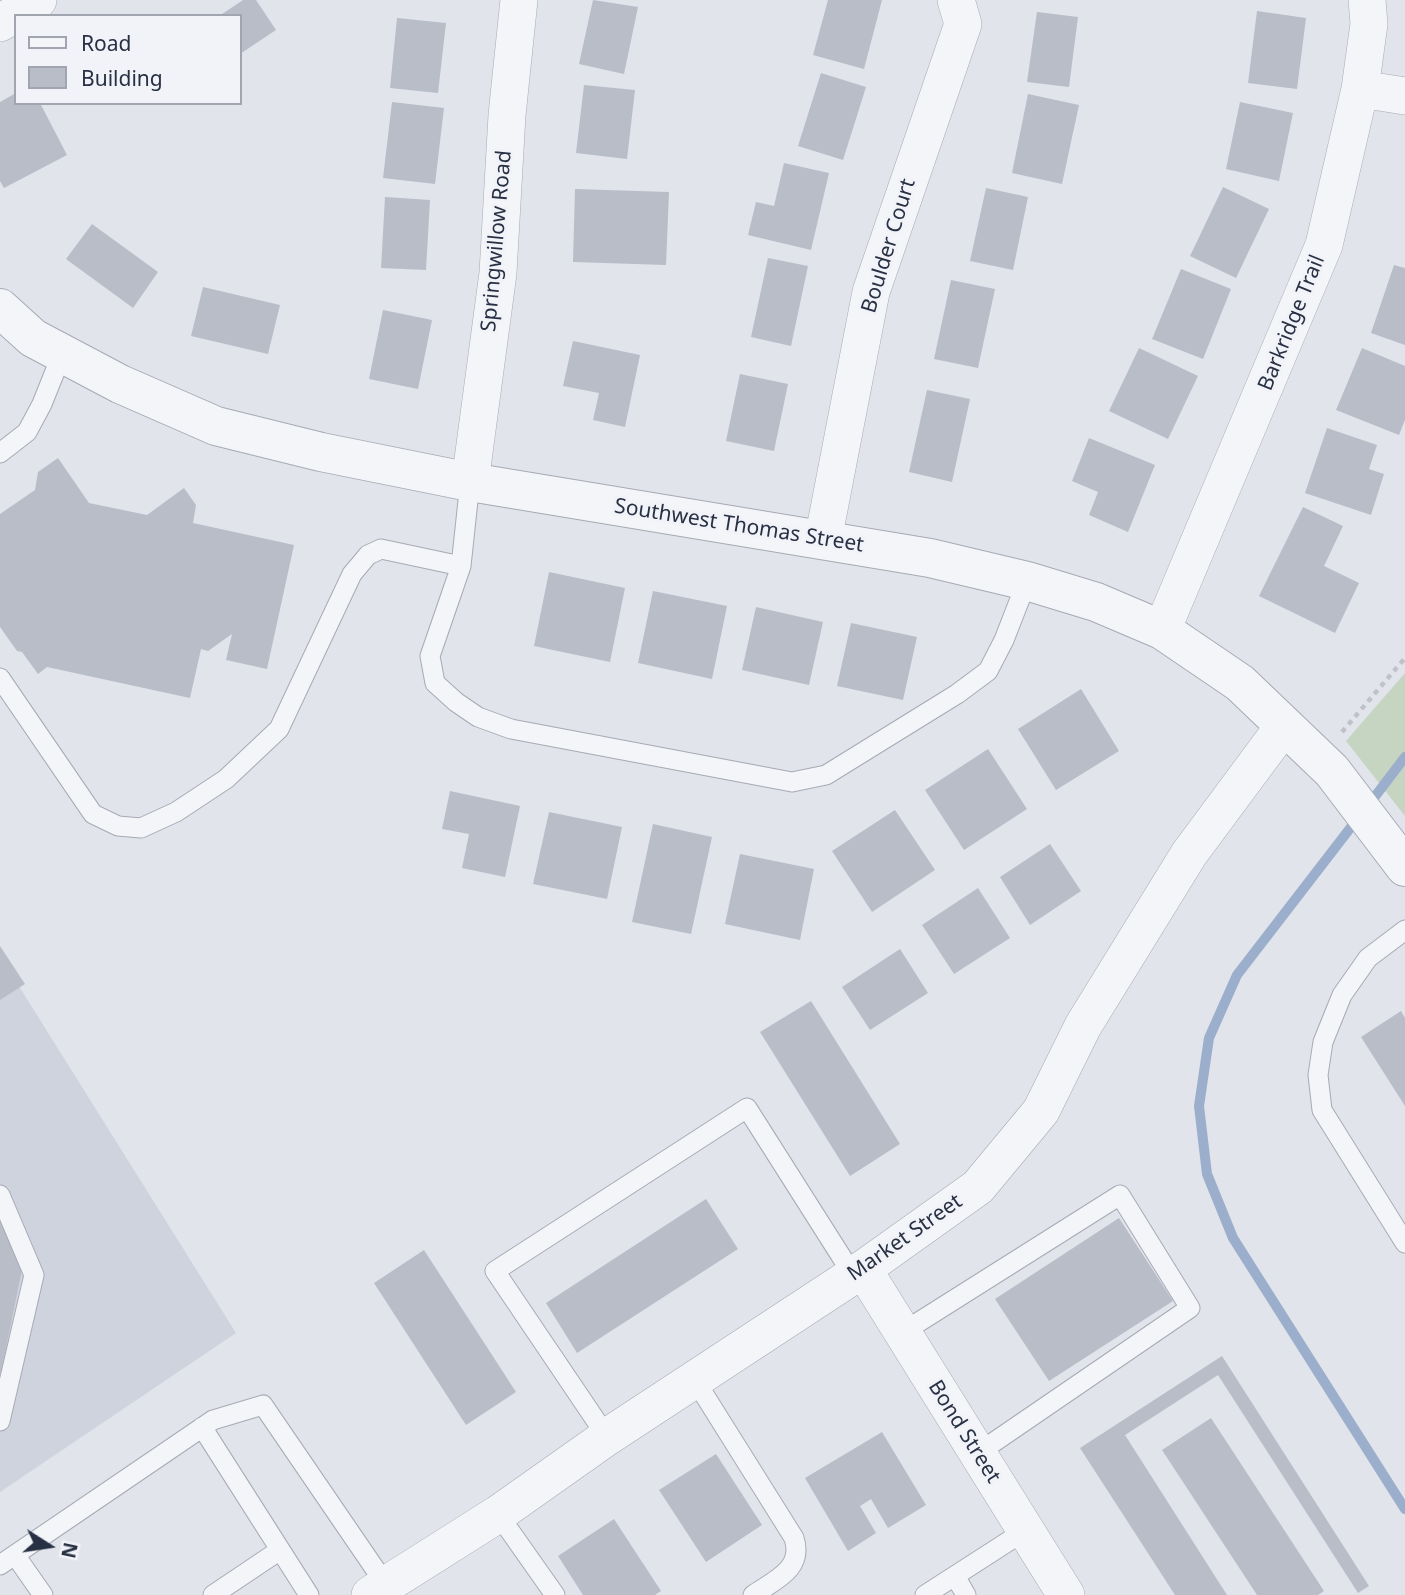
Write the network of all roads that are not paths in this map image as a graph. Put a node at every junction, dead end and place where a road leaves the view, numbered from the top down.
1 (38, 0) edge
2 (519, 0) edge
3 (956, 0) edge
4 (1367, 0) edge
5 (15, 14) edge
6 (1360, 89) junction
7 (1405, 96) edge
8 (0, 308) edge
9 (62, 354) junction
10 (0, 453) edge
11 (470, 482) junction
12 (823, 540) junction
13 (461, 566) junction
14 (1027, 581) junction
15 (1162, 631) junction
16 (0, 678) edge
17 (1284, 726) junction
18 (1405, 867) edge
19 (1405, 930) edge
20 (0, 1195) edge
21 (1405, 1243) edge
22 (858, 1272) junction
23 (903, 1332) junction
24 (695, 1380) junction
25 (0, 1421) edge
26 (202, 1427) junction
27 (607, 1437) junction
28 (978, 1454) junction
29 (498, 1514) junction
30 (1026, 1530) junction
31 (280, 1550) junction
32 (8, 1560) edge
33 (954, 1576) junction
34 (378, 1590) edge
35 (43, 1595) edge
36 (213, 1595) edge
37 (309, 1595) edge
38 (555, 1595) edge
39 (753, 1595) edge
40 (925, 1595) edge
41 (966, 1595) edge
42 (1066, 1595) edge

1 - 5 street
2 - 11 street, Springwillow Road
3 - 12 street, Boulder Court
4 - 6 street, Barkridge Trail
6 - 7 street
6 - 15 street, Barkridge Trail
8 - 9 street, Southwest Thomas Street
9 - 10 lane
9 - 11 street, Southwest Thomas Street
11 - 12 street, Southwest Thomas Street
11 - 13 lane
12 - 14 street, Southwest Thomas Street
13 - 14 lane
13 - 16 lane
14 - 15 street, Southwest Thomas Street
15 - 17 street, Southwest Thomas Street
17 - 18 street, Southwest Thomas Street
17 - 22 street, Market Street
19 - 21 lane
20 - 25 lane
22 - 23 street, Bond Street
22 - 24 street, Market Street
22 - 27 lane
23 - 28 street, Bond Street
23 - 28 lane
24 - 27 street, Market Street
24 - 39 lane
26 - 31 lane
26 - 32 lane
26 - 34 lane
27 - 29 street, Market Street
28 - 30 street, Bond Street
29 - 34 street, Market Street
29 - 38 lane
30 - 33 lane
30 - 42 street, Bond Street
31 - 36 lane
31 - 37 lane
32 - 35 lane
33 - 40 lane
33 - 41 lane

